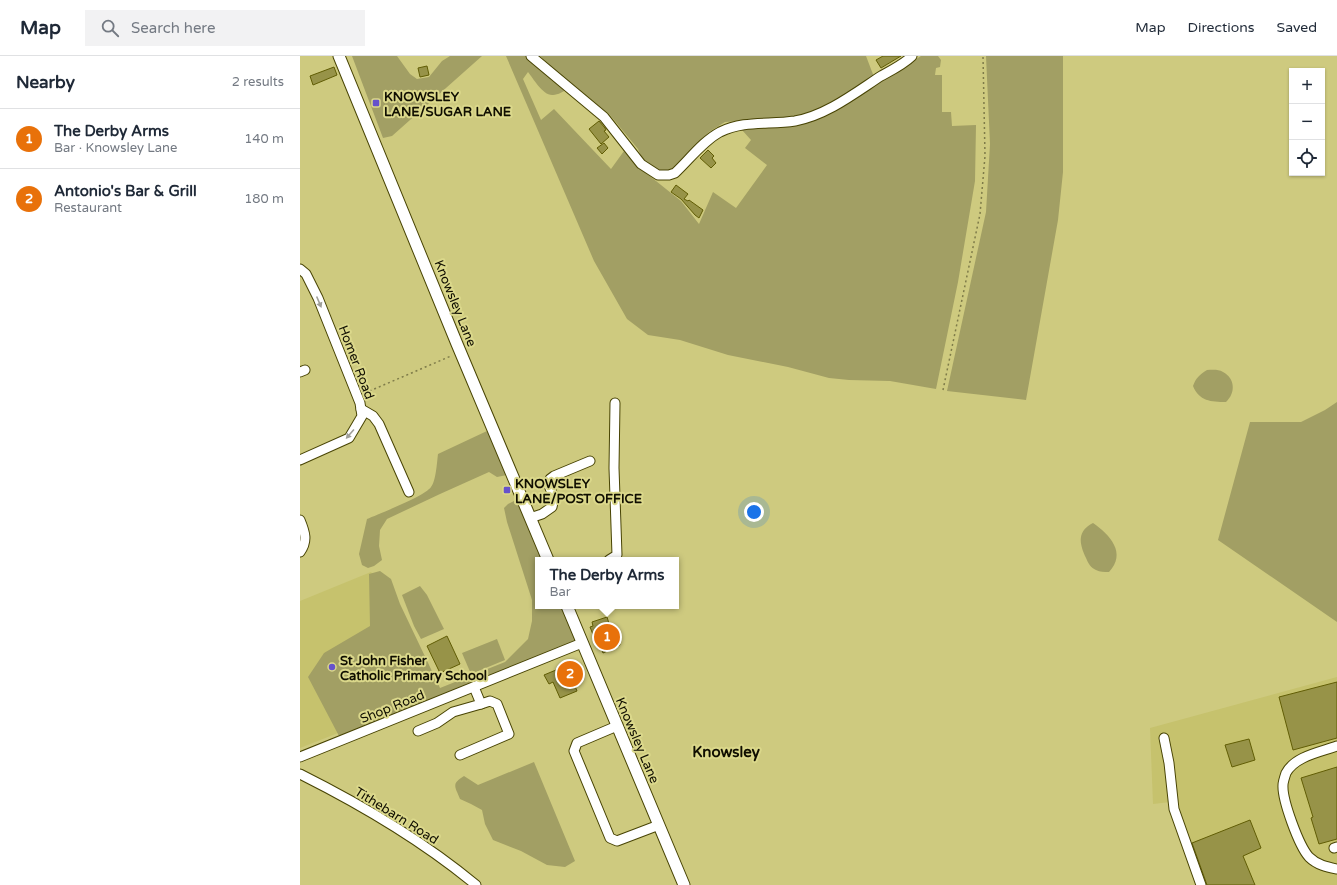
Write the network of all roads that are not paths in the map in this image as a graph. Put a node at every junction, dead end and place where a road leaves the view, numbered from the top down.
1 (339, 56) edge
2 (531, 56) edge
3 (912, 56) edge
4 (300, 269) edge
5 (615, 403) dead end
6 (361, 409) junction
7 (300, 460) edge
8 (590, 462) dead end
9 (409, 492) dead end
10 (530, 518) junction
11 (300, 520) edge
12 (300, 552) edge
13 (547, 557) edge
14 (614, 557) edge
15 (568, 609) edge
16 (582, 643) junction
17 (474, 687) junction
18 (482, 704) junction
19 (617, 726) junction
20 (418, 731) dead end
21 (1164, 738) dead end
22 (1337, 746) edge
23 (460, 755) dead end
24 (300, 757) edge
25 (300, 774) edge
26 (659, 825) junction
27 (1337, 869) edge
28 (476, 885) edge
29 (684, 885) edge
30 (1201, 885) edge

1 - 10 main road, Knowsley Lane
2 - 3 street
4 -> 6 street, Homer Road
5 - 14 street
6 -> 7 street, Homer Road
6 - 9 street
8 - 10 street
10 - 13 main road, Knowsley Lane
11 - 12 street
15 - 16 main road, Knowsley Lane
16 - 17 street, Shop Road
16 - 19 main road, Knowsley Lane
17 - 18 street
17 - 24 street, Shop Road
18 - 20 street
18 - 23 street
19 - 26 main road, Knowsley Lane
19 - 26 street
21 - 30 street
22 - 27 street
25 - 28 street, Tithebarn Road
26 - 29 main road, Knowsley Lane

